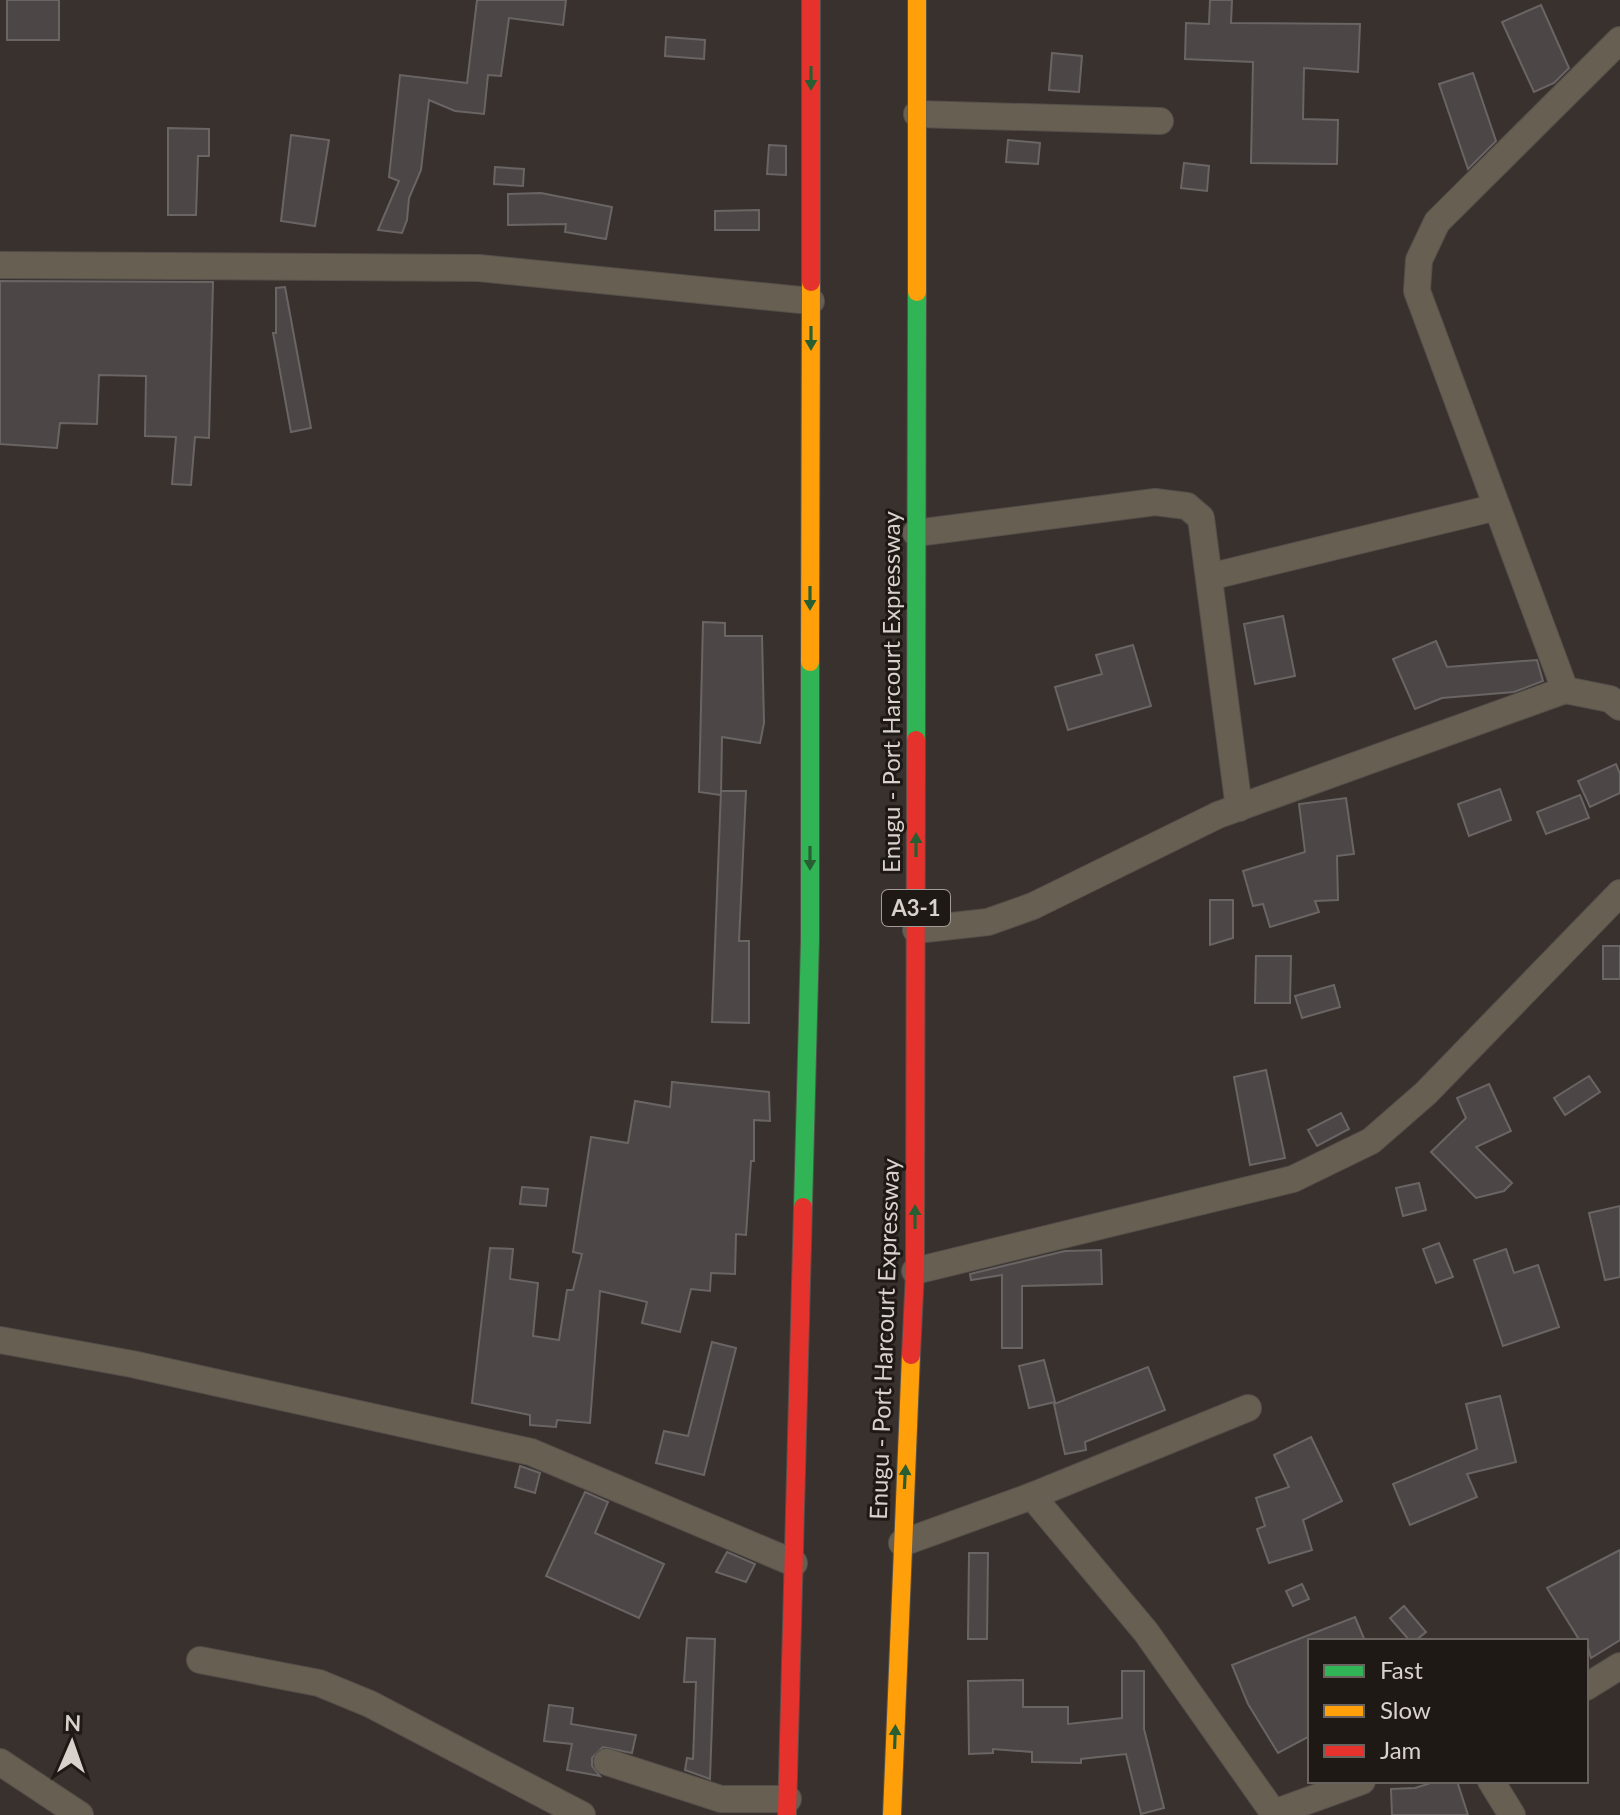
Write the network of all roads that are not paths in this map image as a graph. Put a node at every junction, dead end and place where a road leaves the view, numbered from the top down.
1 (811, 0) edge
2 (917, 0) edge
3 (1620, 40) edge
4 (917, 114) junction
5 (1160, 121) dead end
6 (0, 265) edge
7 (811, 301) junction
8 (1497, 507) junction
9 (916, 533) junction
10 (1209, 577) junction
11 (1565, 690) junction
12 (1620, 707) edge
13 (1239, 808) junction
14 (1620, 893) edge
15 (916, 930) junction
16 (915, 1271) junction
17 (0, 1340) edge
18 (1248, 1408) dead end
19 (1032, 1496) junction
20 (902, 1543) junction
21 (794, 1563) junction
22 (200, 1660) dead end
23 (1620, 1666) edge
24 (1588, 1686) edge
25 (0, 1762) edge
26 (607, 1762) dead end
27 (1357, 1783) edge
28 (1492, 1783) edge
29 (787, 1807) edge
30 (1274, 1814) edge
31 (80, 1815) edge
32 (582, 1815) edge
33 (892, 1815) edge
34 (1512, 1815) edge

1 -> 7 highway
2 - 4 highway, Enugu - Port Harcourt Expressway / A3-1
3 - 8 street
4 - 5 street
4 - 9 highway, Enugu - Port Harcourt Expressway / A3-1
6 - 7 street
7 -> 21 highway
8 - 10 street
8 - 11 street
9 - 10 street
15 -> 9 highway, Enugu - Port Harcourt Expressway / A3-1
10 - 13 street
11 - 12 street
11 - 13 street
13 - 15 street
14 - 16 street
16 -> 15 highway, Enugu - Port Harcourt Expressway / A3-1
20 -> 16 highway, Enugu - Port Harcourt Expressway / A3-1
17 - 21 street
18 - 19 street
19 - 20 street
19 - 30 street
33 -> 20 highway, Enugu - Port Harcourt Expressway / A3-1
21 - 29 highway
22 - 32 street
23 - 24 street
25 - 31 street
26 - 29 street
27 - 30 street
28 - 34 street

